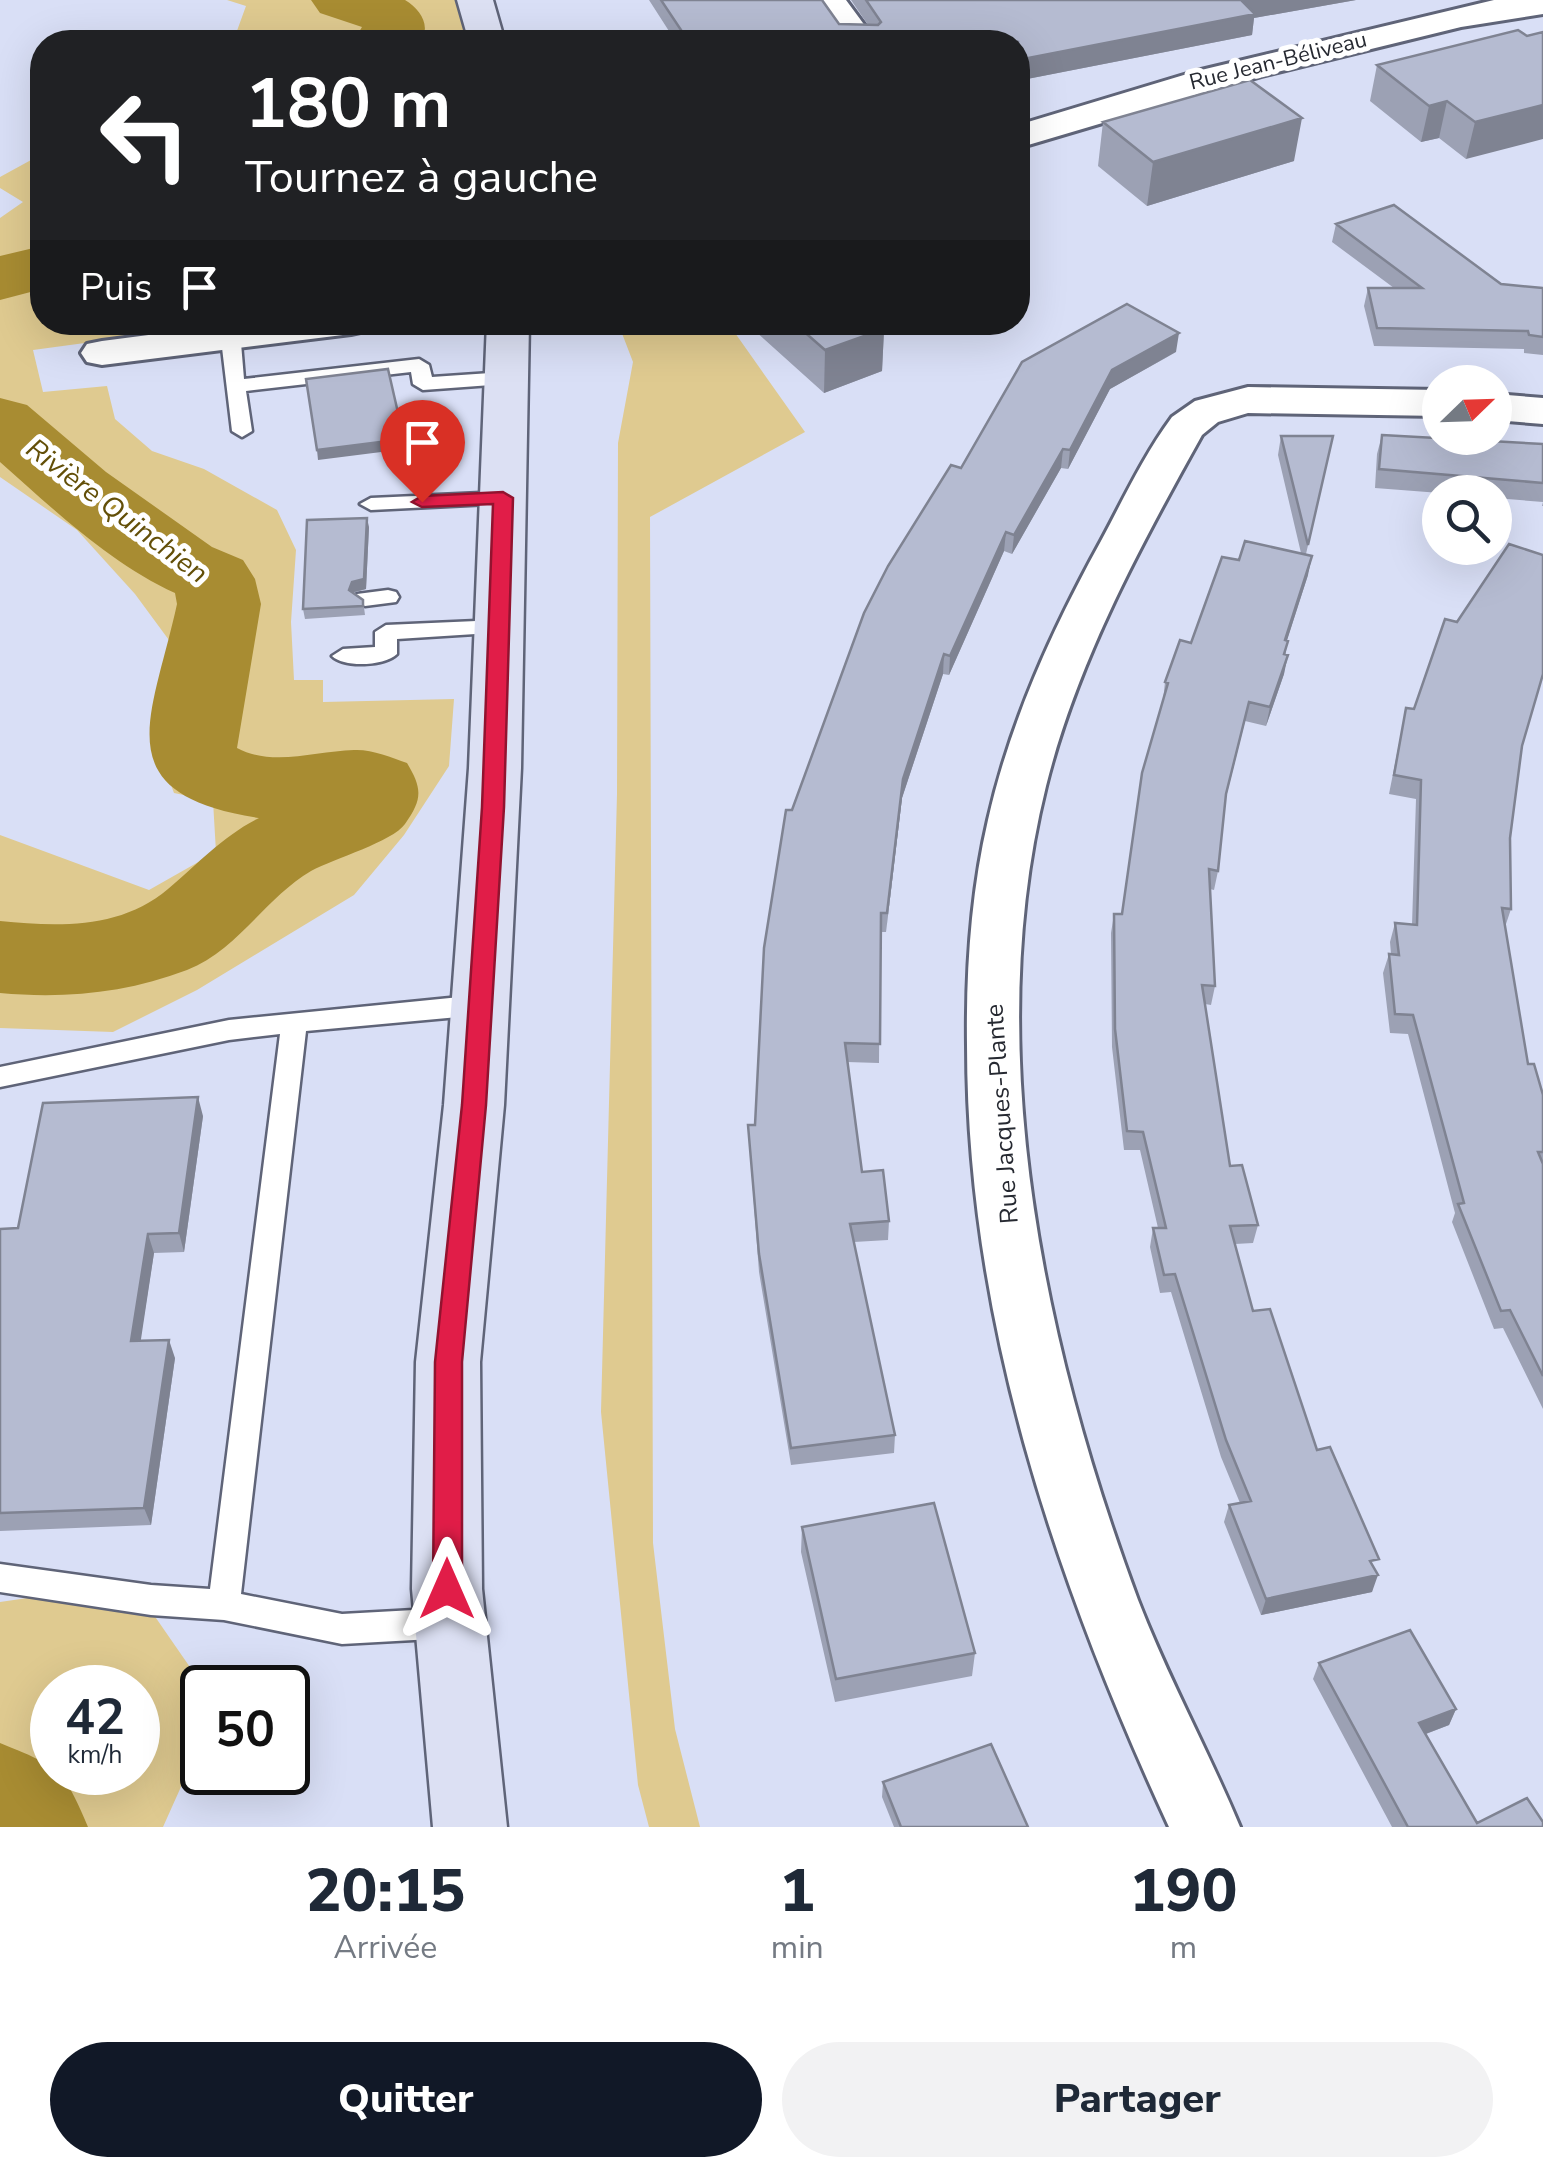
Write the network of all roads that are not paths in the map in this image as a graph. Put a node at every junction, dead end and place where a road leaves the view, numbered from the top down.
1 (475, 0) edge
2 (828, 0) edge
3 (1543, 4) edge
4 (484, 30) edge
5 (851, 30) edge
6 (1030, 133) edge
7 (223, 335) edge
8 (230, 335) edge
9 (506, 350) edge
10 (102, 353) dead end
11 (235, 386) junction
12 (1422, 403) edge
13 (1512, 408) edge
14 (1543, 411) edge
15 (242, 432) dead end
16 (503, 498) junction
17 (371, 504) dead end
18 (499, 627) junction
19 (344, 656) dead end
20 (480, 1005) junction
21 (294, 1022) junction
22 (0, 1077) edge
23 (0, 1578) edge
24 (224, 1605) junction
25 (450, 1623) junction
26 (470, 1827) edge
27 (1205, 1827) edge

1 - 4 main road
2 - 5 street
3 - 6 street, Rue Jean-Béliveau
7 - 10 street
8 - 11 lane
9 - 11 lane
9 - 16 main road
11 - 15 lane
12 - 27 street, Rue Jacques-Plante
13 - 14 street
16 - 17 lane
16 - 18 main road
18 - 19 lane
18 - 20 main road
20 - 21 lane
20 - 25 main road
21 - 22 lane
21 - 24 lane
23 - 24 lane
24 - 25 lane
25 - 26 main road

